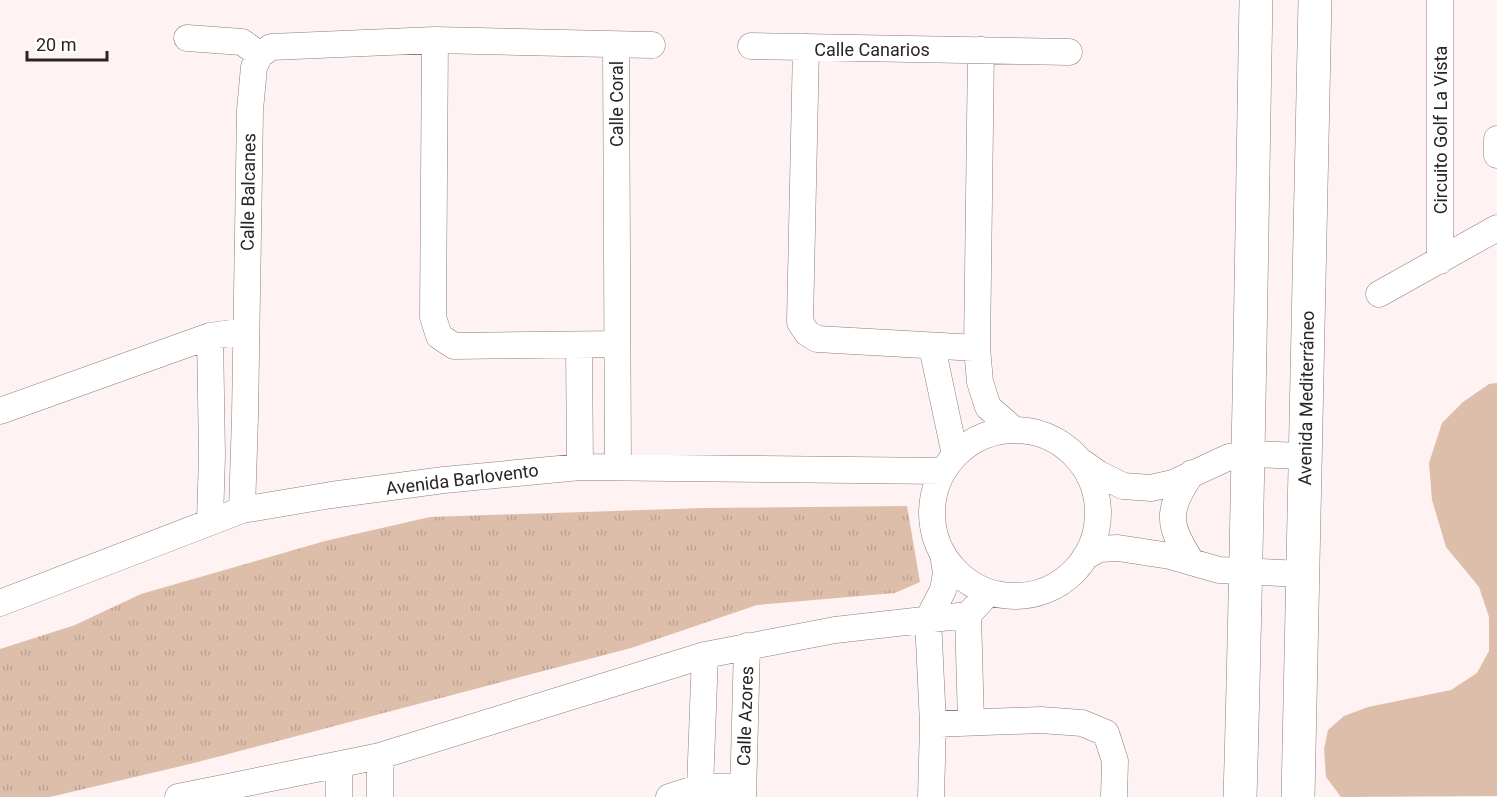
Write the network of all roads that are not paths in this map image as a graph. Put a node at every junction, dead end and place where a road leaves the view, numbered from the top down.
1 (1256, 0) edge
2 (1315, 0) edge
3 (1440, 0) edge
4 (187, 38) dead end
5 (435, 40) junction
6 (616, 45) junction
7 (652, 45) dead end
8 (751, 46) dead end
9 (806, 47) junction
10 (981, 50) junction
11 (1069, 52) dead end
12 (260, 55) junction
13 (1497, 139) edge
14 (1497, 154) edge
15 (1497, 228) edge
16 (1440, 261) junction
17 (1379, 294) dead end
18 (246, 331) junction
19 (210, 336) junction
20 (617, 344) junction
21 (579, 346) junction
22 (932, 347) junction
23 (977, 348) junction
24 (0, 411) edge
25 (1012, 428) junction
26 (1247, 454) junction
27 (1305, 456) junction
28 (1082, 462) junction
29 (949, 463) junction
30 (580, 467) junction
31 (618, 467) junction
32 (1192, 473) junction
33 (242, 510) junction
34 (210, 521) junction
35 (943, 554) junction
36 (1085, 557) junction
37 (1192, 562) junction
38 (1246, 572) junction
39 (1304, 574) junction
40 (989, 592) junction
41 (0, 603) edge
42 (968, 615) junction
43 (928, 619) junction
44 (747, 646) junction
45 (705, 655) junction
46 (972, 722) junction
47 (933, 724) junction
48 (380, 756) junction
49 (339, 765) junction
50 (700, 788) junction
51 (743, 792) edge
52 (178, 797) edge
53 (339, 797) edge
54 (380, 797) edge
55 (669, 797) edge
56 (931, 797) edge
57 (1114, 797) edge
58 (1240, 797) edge
59 (1298, 797) edge

1 - 26 street
2 - 27 street, Avenida Mediterráneo
3 - 16 street, Circuito Golf La Vista
4 - 12 street
5 - 6 street, Calle Coral
5 - 12 street, Calle Coral
5 - 21 street
6 - 7 street
6 - 20 street, Calle Coral
8 - 9 street
9 - 10 street, Calle Canarios
9 - 22 street, Calle Canarios
10 - 11 street, Calle Canarios
10 - 23 street
12 - 18 street, Calle Balcanes
13 - 14 street
15 - 16 street
16 - 17 street
18 - 19 street
18 - 33 street, Calle Balcanes
19 - 24 street
19 - 34 street
20 - 21 street
20 - 31 street, Calle Coral
21 - 30 street
22 - 23 street, Calle Canarios
22 - 29 street
23 - 25 street
25 - 28 street
25 - 29 street
26 - 27 street
26 - 32 street
26 - 38 street
27 - 39 street, Avenida Mediterráneo
28 - 32 street
28 - 36 street
29 - 31 street, Avenida Barlovento
29 - 35 street
30 - 31 street, Avenida Barlovento
30 - 33 street, Avenida Barlovento
32 - 37 street
33 - 34 street, Avenida Barlovento
34 - 41 street, Avenida Barlovento
35 - 40 street
35 - 43 street
36 - 37 street
36 - 40 street
37 - 38 street
38 - 39 street
38 - 58 street
39 - 59 street, Avenida Mediterráneo
40 - 42 street
42 - 43 street
42 - 46 street
43 - 44 street
43 - 47 street
44 - 45 street
44 - 51 street, Calle Azores
45 - 48 street
45 - 50 street
46 - 47 street
46 - 57 street
47 - 56 street
48 - 49 street
48 - 54 street
49 - 52 street
49 - 53 street
50 - 51 street, Calle Azores
50 - 55 street, Calle Azores

